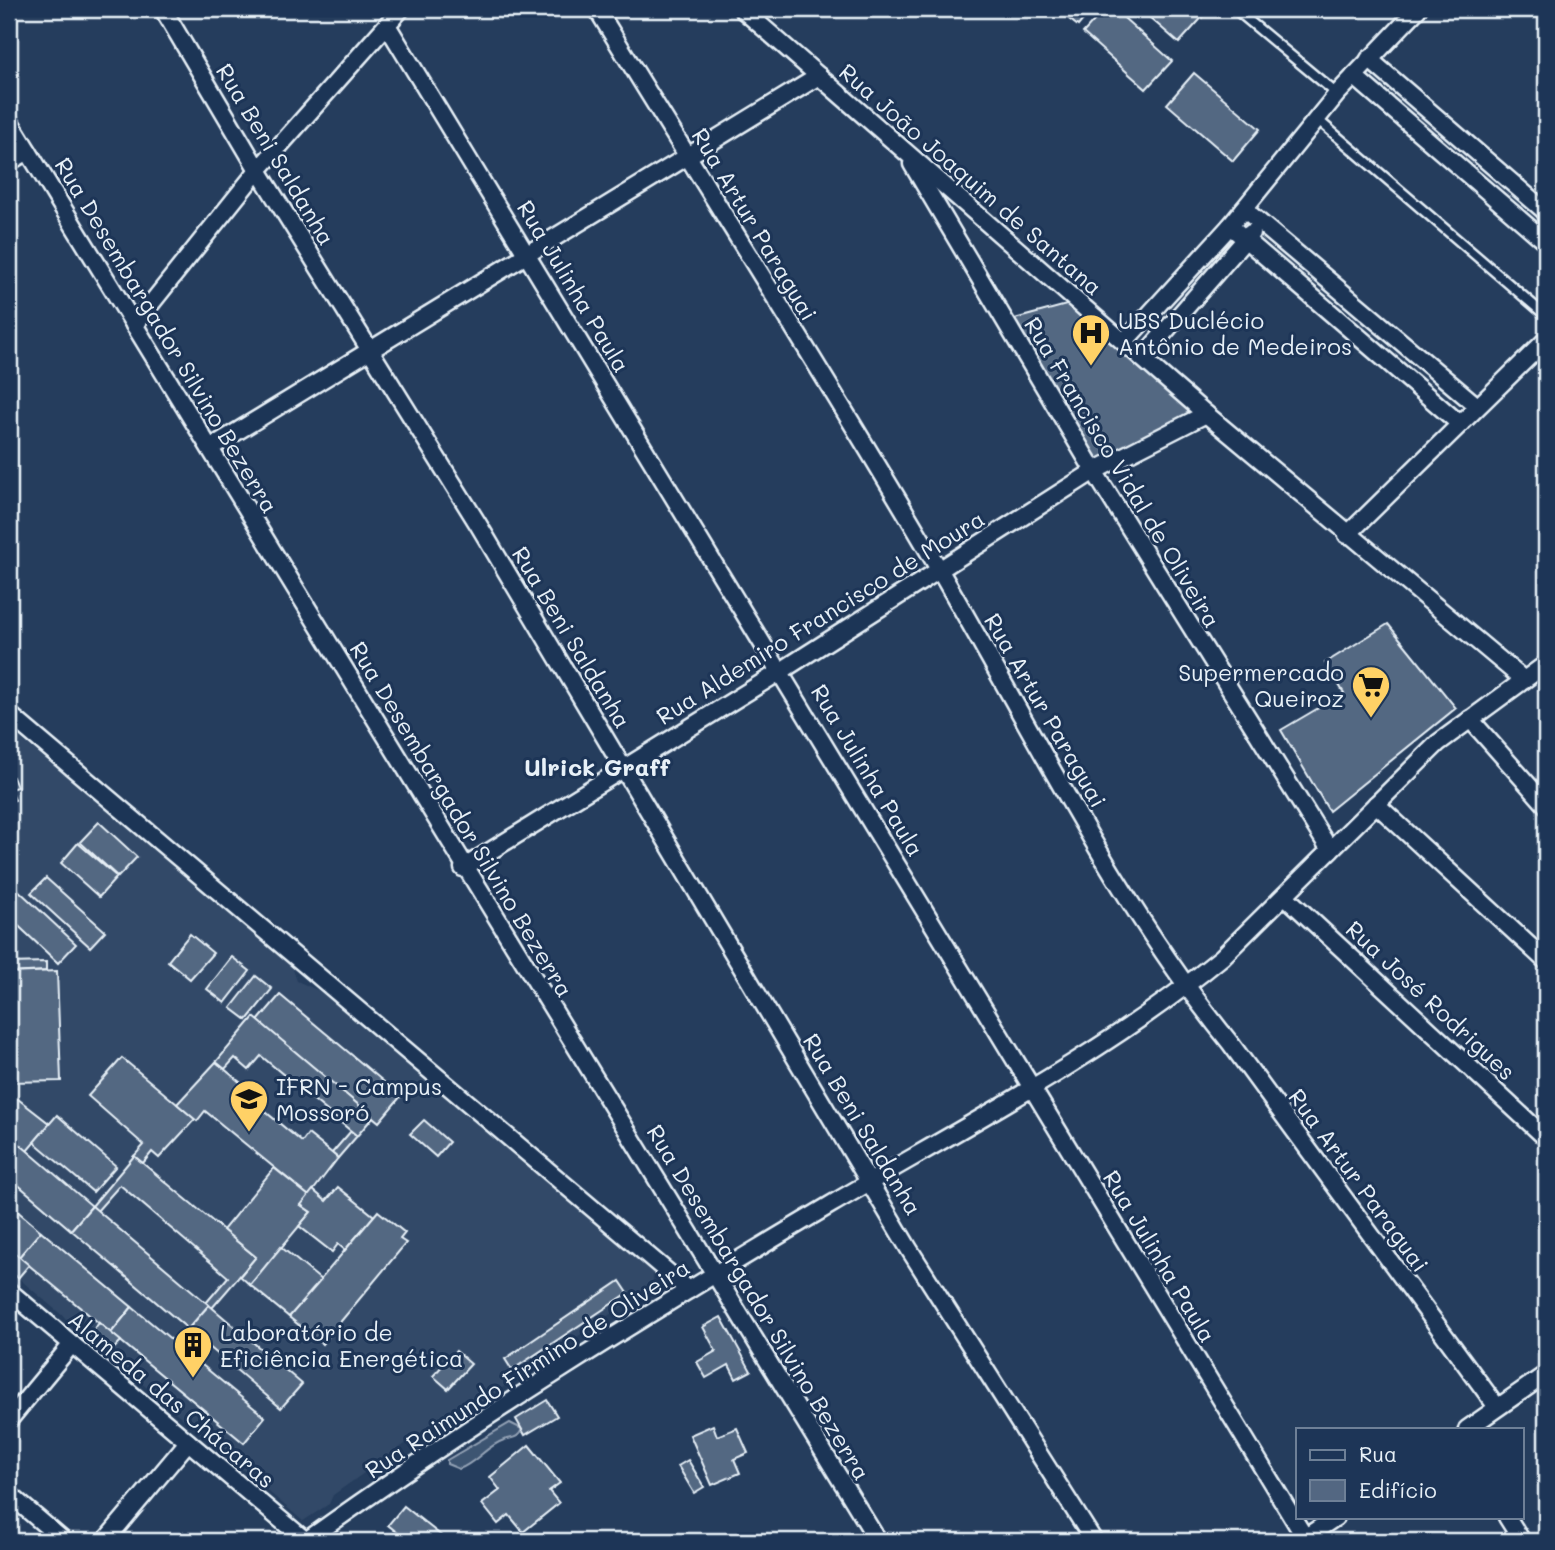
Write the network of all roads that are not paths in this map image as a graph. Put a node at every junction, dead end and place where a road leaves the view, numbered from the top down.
1 (163, 9) edge
2 (401, 9) edge
3 (597, 9) edge
4 (742, 9) edge
5 (1235, 9) edge
6 (1418, 9) edge
7 (387, 25) junction
8 (1369, 60) junction
9 (819, 75) junction
10 (1354, 76) junction
11 (1337, 94) junction
12 (1317, 119) junction
13 (9, 120) edge
14 (28, 151) junction
15 (905, 151) junction
16 (687, 156) junction
17 (9, 162) edge
18 (258, 170) junction
19 (1244, 209) junction
20 (1546, 212) edge
21 (1260, 222) junction
22 (1230, 226) junction
23 (1246, 239) junction
24 (1546, 242) edge
25 (528, 254) junction
26 (1544, 314) dead end
27 (134, 325) junction
28 (1546, 340) edge
29 (1124, 342) junction
30 (370, 350) junction
31 (1142, 358) junction
32 (1477, 405) junction
33 (1206, 414) junction
34 (1460, 424) junction
35 (210, 448) junction
36 (1094, 471) junction
37 (1347, 535) junction
38 (939, 569) junction
39 (1546, 664) edge
40 (781, 671) junction
41 (1524, 680) junction
42 (9, 715) edge
43 (1470, 719) junction
44 (623, 767) junction
45 (1376, 804) junction
46 (1546, 805) edge
47 (1330, 850) junction
48 (463, 868) junction
49 (1285, 896) junction
50 (1546, 961) edge
51 (1185, 987) junction
52 (1034, 1087) junction
53 (1546, 1138) edge
54 (872, 1181) junction
55 (716, 1273) junction
56 (689, 1290) junction
57 (9, 1291) edge
58 (72, 1344) junction
59 (1546, 1374) edge
60 (1497, 1408) junction
61 (9, 1420) edge
62 (1467, 1428) edge
63 (188, 1442) junction
64 (9, 1494) edge
65 (1335, 1518) edge
66 (1508, 1518) edge
67 (1304, 1540) edge
68 (64, 1541) edge
69 (105, 1541) edge
70 (306, 1541) edge
71 (877, 1541) edge
72 (1094, 1541) edge
73 (1522, 1541) edge

1 - 18 street, Rua Beni Saldanha
2 - 7 street
3 - 16 street, Rua Artur Paraguai
4 - 9 street, Rua João Joaquim de Santana
5 - 11 lane
6 - 8 street
7 - 18 street
7 - 25 street, Rua Julinha Paula
8 - 10 street
8 - 20 street
9 - 15 street, Rua João Joaquim de Santana
9 - 16 street
10 - 11 street
10 - 24 street
11 - 12 street
12 - 19 street
12 - 26 lane
13 - 14 street, Rua Desembargador Silvino Bezerra
14 - 17 street
14 - 27 street, Rua Desembargador Silvino Bezerra
15 - 29 street, Rua João Joaquim de Santana
15 - 36 street, Rua Francisco Vidal de Oliveira
16 - 25 street
16 - 38 street, Rua Artur Paraguai
18 - 27 street
18 - 30 street, Rua Beni Saldanha
19 - 21 street
19 - 22 street
21 - 23 street
21 - 32 street
22 - 23 street
22 - 29 street
23 - 31 street
23 - 34 street
25 - 30 street
25 - 40 street, Rua Julinha Paula
27 - 35 street, Rua Desembargador Silvino Bezerra
28 - 32 street
29 - 31 street, Rua João Joaquim de Santana
30 - 35 street
30 - 44 street, Rua Beni Saldanha
31 - 33 street, Rua João Joaquim de Santana
32 - 34 street
33 - 36 street, Rua Aldemiro Francisco de Moura
33 - 37 street, Rua João Joaquim de Santana
34 - 37 street
35 - 48 street, Rua Desembargador Silvino Bezerra
36 - 38 street, Rua Aldemiro Francisco de Moura
36 - 47 street, Rua Francisco Vidal de Oliveira
37 - 41 street, Rua João Joaquim de Santana
38 - 40 street, Rua Aldemiro Francisco de Moura
38 - 51 street, Rua Artur Paraguai
39 - 41 street, Rua Raimundo Firmino de Oliveira
40 - 44 street, Rua Aldemiro Francisco de Moura
40 - 52 street, Rua Julinha Paula
41 - 43 street, Rua Raimundo Firmino de Oliveira
42 - 56 street
43 - 45 street, Rua Raimundo Firmino de Oliveira
43 - 46 street
44 - 48 street, Rua Aldemiro Francisco de Moura
44 - 54 street, Rua Beni Saldanha
45 - 47 street, Rua Raimundo Firmino de Oliveira
45 - 50 street
47 - 49 street, Rua Raimundo Firmino de Oliveira
48 - 55 street, Rua Desembargador Silvino Bezerra
49 - 51 street, Rua Raimundo Firmino de Oliveira
49 - 53 street, Rua José Rodrigues
51 - 52 street, Rua Raimundo Firmino de Oliveira
51 - 60 street, Rua Artur Paraguai
52 - 54 street, Rua Raimundo Firmino de Oliveira
52 - 67 street, Rua Julinha Paula
54 - 55 street, Rua Raimundo Firmino de Oliveira
54 - 72 street, Rua Beni Saldanha
55 - 56 street, Rua Raimundo Firmino de Oliveira
55 - 71 street, Rua Desembargador Silvino Bezerra
56 - 70 street, Rua Raimundo Firmino de Oliveira
57 - 58 street, Alameda das Chácaras
58 - 61 street
58 - 63 street, Alameda das Chácaras
59 - 60 street
60 - 62 street
63 - 69 street
63 - 70 street, Alameda das Chácaras
64 - 68 street
65 - 67 street
66 - 73 street

